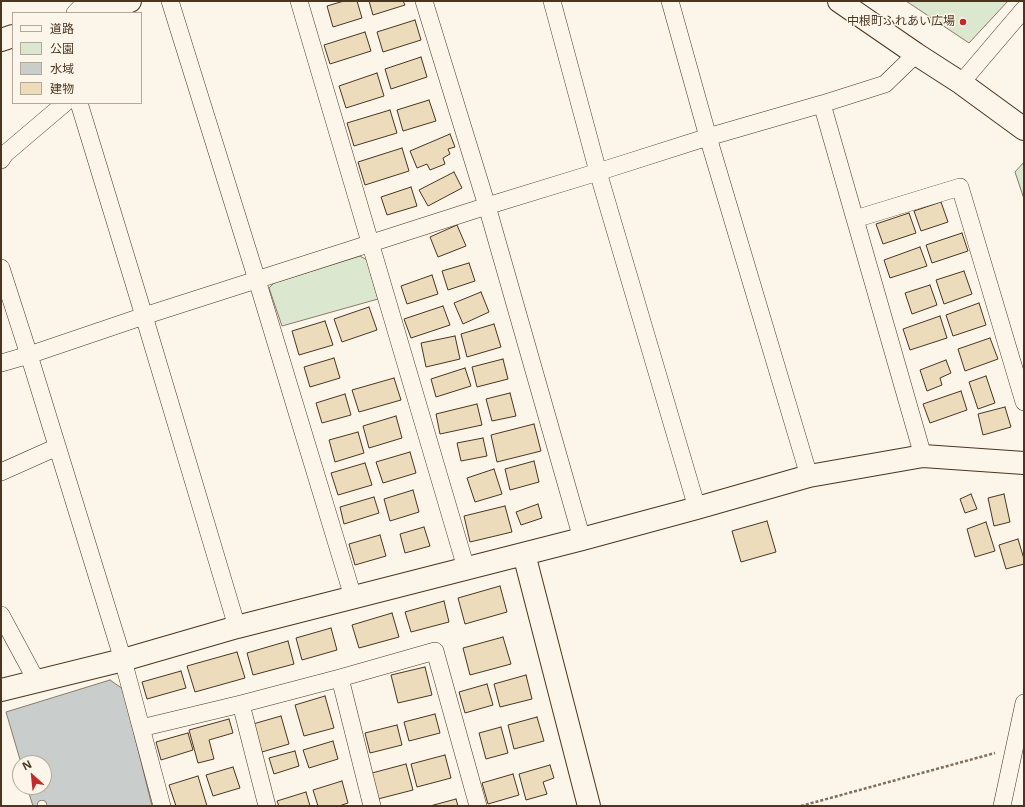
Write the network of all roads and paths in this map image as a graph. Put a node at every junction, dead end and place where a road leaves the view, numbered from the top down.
1 (87, 1) edge
2 (130, 1) edge
3 (170, 1) edge
4 (299, 1) edge
5 (424, 1) edge
6 (552, 1) edge
7 (670, 1) edge
8 (839, 1) edge
9 (1024, 9) edge
10 (76, 12) edge
11 (96, 12) edge
12 (12, 36) edge
13 (1, 40) edge
14 (916, 54) junction
15 (960, 83) junction
16 (64, 104) edge
17 (79, 104) edge
18 (822, 104) junction
19 (1024, 129) edge
20 (708, 137) junction
21 (1, 160) edge
22 (598, 172) junction
23 (486, 206) junction
24 (855, 219) junction
25 (370, 244) junction
26 (1, 268) edge
27 (257, 280) junction
28 (144, 316) junction
29 (29, 355) junction
30 (1, 363) edge
31 (1024, 402) edge
32 (58, 447) junction
33 (923, 456) junction
34 (1024, 463) edge
35 (1, 472) edge
36 (809, 476) junction
37 (697, 508) junction
38 (582, 539) junction
39 (524, 554) junction
40 (466, 568) junction
41 (353, 597) junction
42 (1, 615) edge
43 (237, 627) junction
44 (123, 660) junction
45 (340, 678) junction
46 (36, 680) junction
47 (1, 690) edge
48 (1024, 703) edge
49 (241, 704) junction
50 (141, 728) junction
51 (1014, 748) junction
52 (162, 806) edge
53 (267, 806) edge
54 (372, 806) edge
55 (478, 806) edge
56 (589, 806) edge
57 (801, 806) edge
58 (1002, 806) edge

1 - 10 street
2 - 11 street
3 - 27 street
4 - 25 street
5 - 23 street
6 - 22 street
7 - 20 street
8 - 14 street
9 - 15 street
12 - 13 street
14 - 15 street
14 - 18 street
15 - 19 street
16 - 21 street
17 - 28 street
18 - 20 street
18 - 24 street
20 - 22 street
20 - 36 street
22 - 23 street
22 - 37 street
23 - 25 street
23 - 38 street
24 - 31 street
24 - 33 street
25 - 27 street
25 - 40 street
26 - 29 street
27 - 28 street
27 - 41 street
28 - 29 street
28 - 43 street
29 - 30 street
29 - 32 street
32 - 35 street
32 - 44 street
33 - 34 street
33 - 36 street
36 - 37 street
37 - 38 street
38 - 39 street
39 - 40 street
39 - 56 street
40 - 41 street
41 - 43 street
42 - 46 street
43 - 44 street
44 - 46 street
44 - 50 street
45 - 49 street
45 - 54 street
45 - 55 street
46 - 47 street
48 - 51 street
49 - 50 street
49 - 53 street
50 - 52 street
51 - 57 path
51 - 58 street

